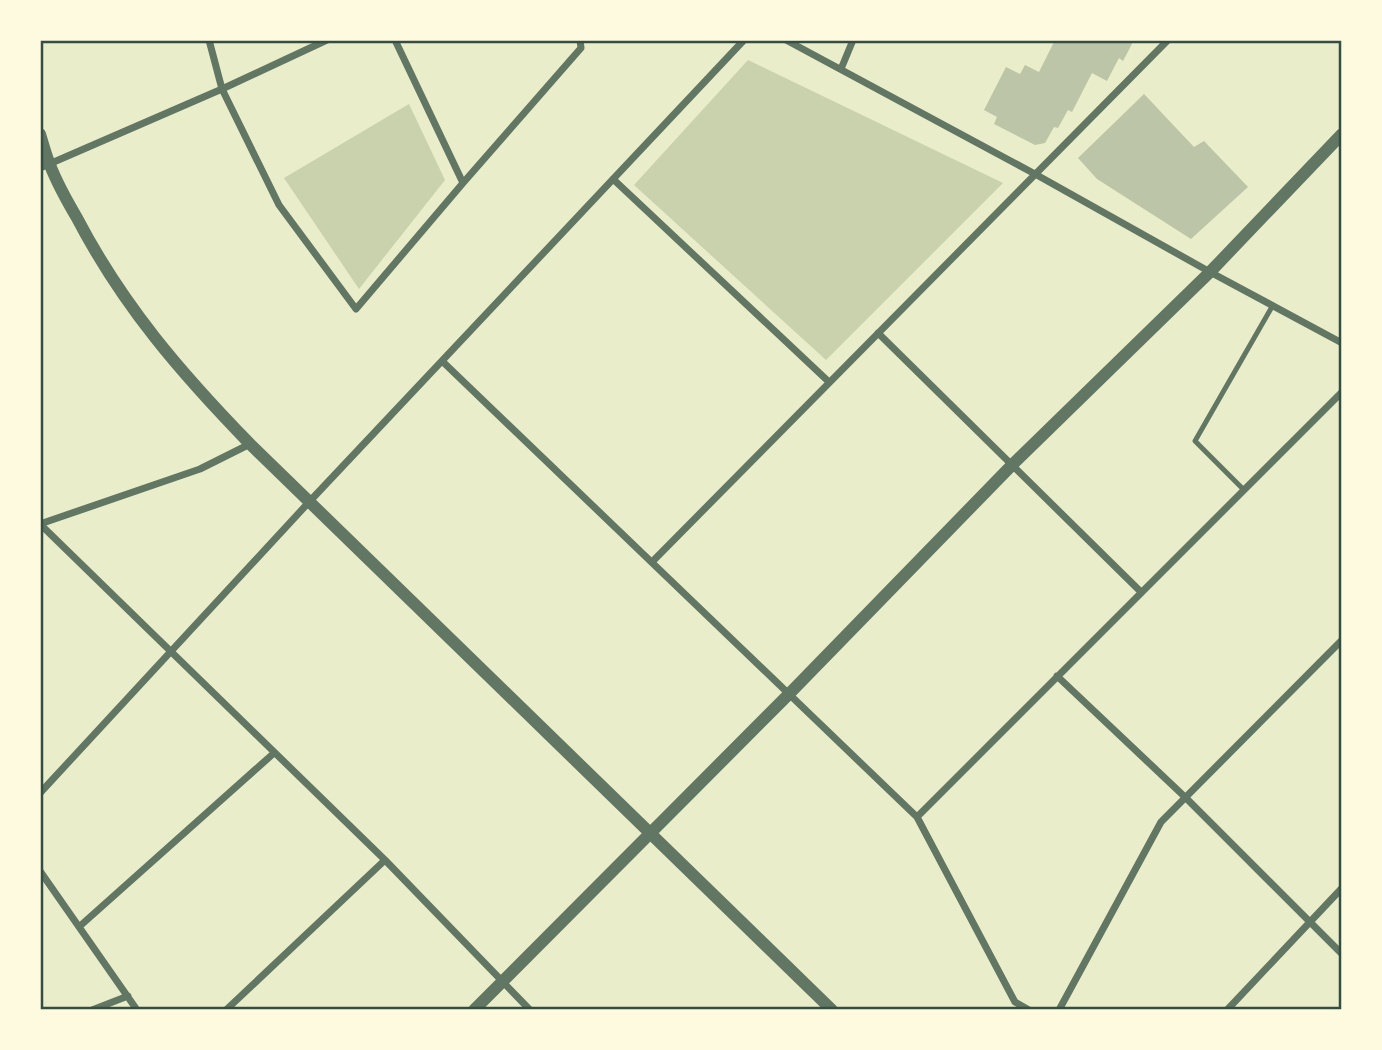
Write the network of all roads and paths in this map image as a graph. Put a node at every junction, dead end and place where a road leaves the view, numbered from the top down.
1 (209, 40) edge
2 (327, 40) edge
3 (395, 40) edge
4 (580, 40) edge
5 (744, 40) edge
6 (786, 40) edge
7 (853, 40) edge
8 (1168, 40) edge
9 (841, 69) junction
10 (222, 89) junction
11 (40, 134) edge
12 (1342, 134) edge
13 (45, 166) edge
14 (1035, 174) junction
15 (613, 179) junction
16 (463, 183) junction
17 (1210, 272) junction
18 (1273, 305) junction
19 (878, 333) junction
20 (1342, 343) edge
21 (442, 361) junction
22 (830, 382) junction
23 (1342, 392) edge
24 (250, 444) junction
25 (1012, 465) junction
26 (1244, 490) junction
27 (310, 501) junction
28 (40, 524) edge
29 (652, 562) junction
30 (1141, 592) junction
31 (1342, 640) edge
32 (171, 652) junction
33 (1057, 676) junction
34 (789, 694) junction
35 (274, 753) junction
36 (40, 793) edge
37 (1186, 798) junction
38 (917, 817) junction
39 (650, 832) junction
40 (385, 860) junction
41 (40, 870) edge
42 (1342, 888) edge
43 (1309, 921) junction
44 (80, 926) junction
45 (1342, 954) edge
46 (502, 982) junction
47 (128, 996) junction
48 (92, 1010) edge
49 (137, 1010) edge
50 (226, 1010) edge
51 (474, 1010) edge
52 (530, 1010) edge
53 (832, 1010) edge
54 (1029, 1010) edge
55 (1059, 1010) edge
56 (1227, 1010) edge

1 - 10 street
2 - 10 street
3 - 16 street
4 - 16 street
5 - 15 street
6 - 9 street
7 - 9 street
8 - 14 street
9 - 14 street
10 - 13 street
10 - 16 street
11 - 13 street
12 - 17 street
13 - 24 street
14 - 17 street
14 - 19 street
15 - 21 street
15 - 22 street
17 - 18 street
17 - 25 street
18 - 20 street
18 - 26 lane
19 - 22 street
19 - 25 street
21 - 27 street
21 - 29 street
22 - 29 street
23 - 26 street
24 - 27 street
24 - 28 street
25 - 30 street
25 - 34 street
26 - 30 street
27 - 32 street
27 - 39 street
28 - 32 street
29 - 34 street
30 - 33 street
31 - 37 street
32 - 35 street
32 - 36 street
33 - 37 street
33 - 38 street
34 - 38 street
34 - 39 street
35 - 40 street
35 - 44 street
37 - 43 street
37 - 55 street
38 - 54 street
39 - 46 street
39 - 53 street
40 - 46 street
40 - 50 street
41 - 44 street
42 - 43 street
43 - 45 street
43 - 56 street
44 - 47 street
46 - 51 street
46 - 52 street
47 - 48 street
47 - 49 street

